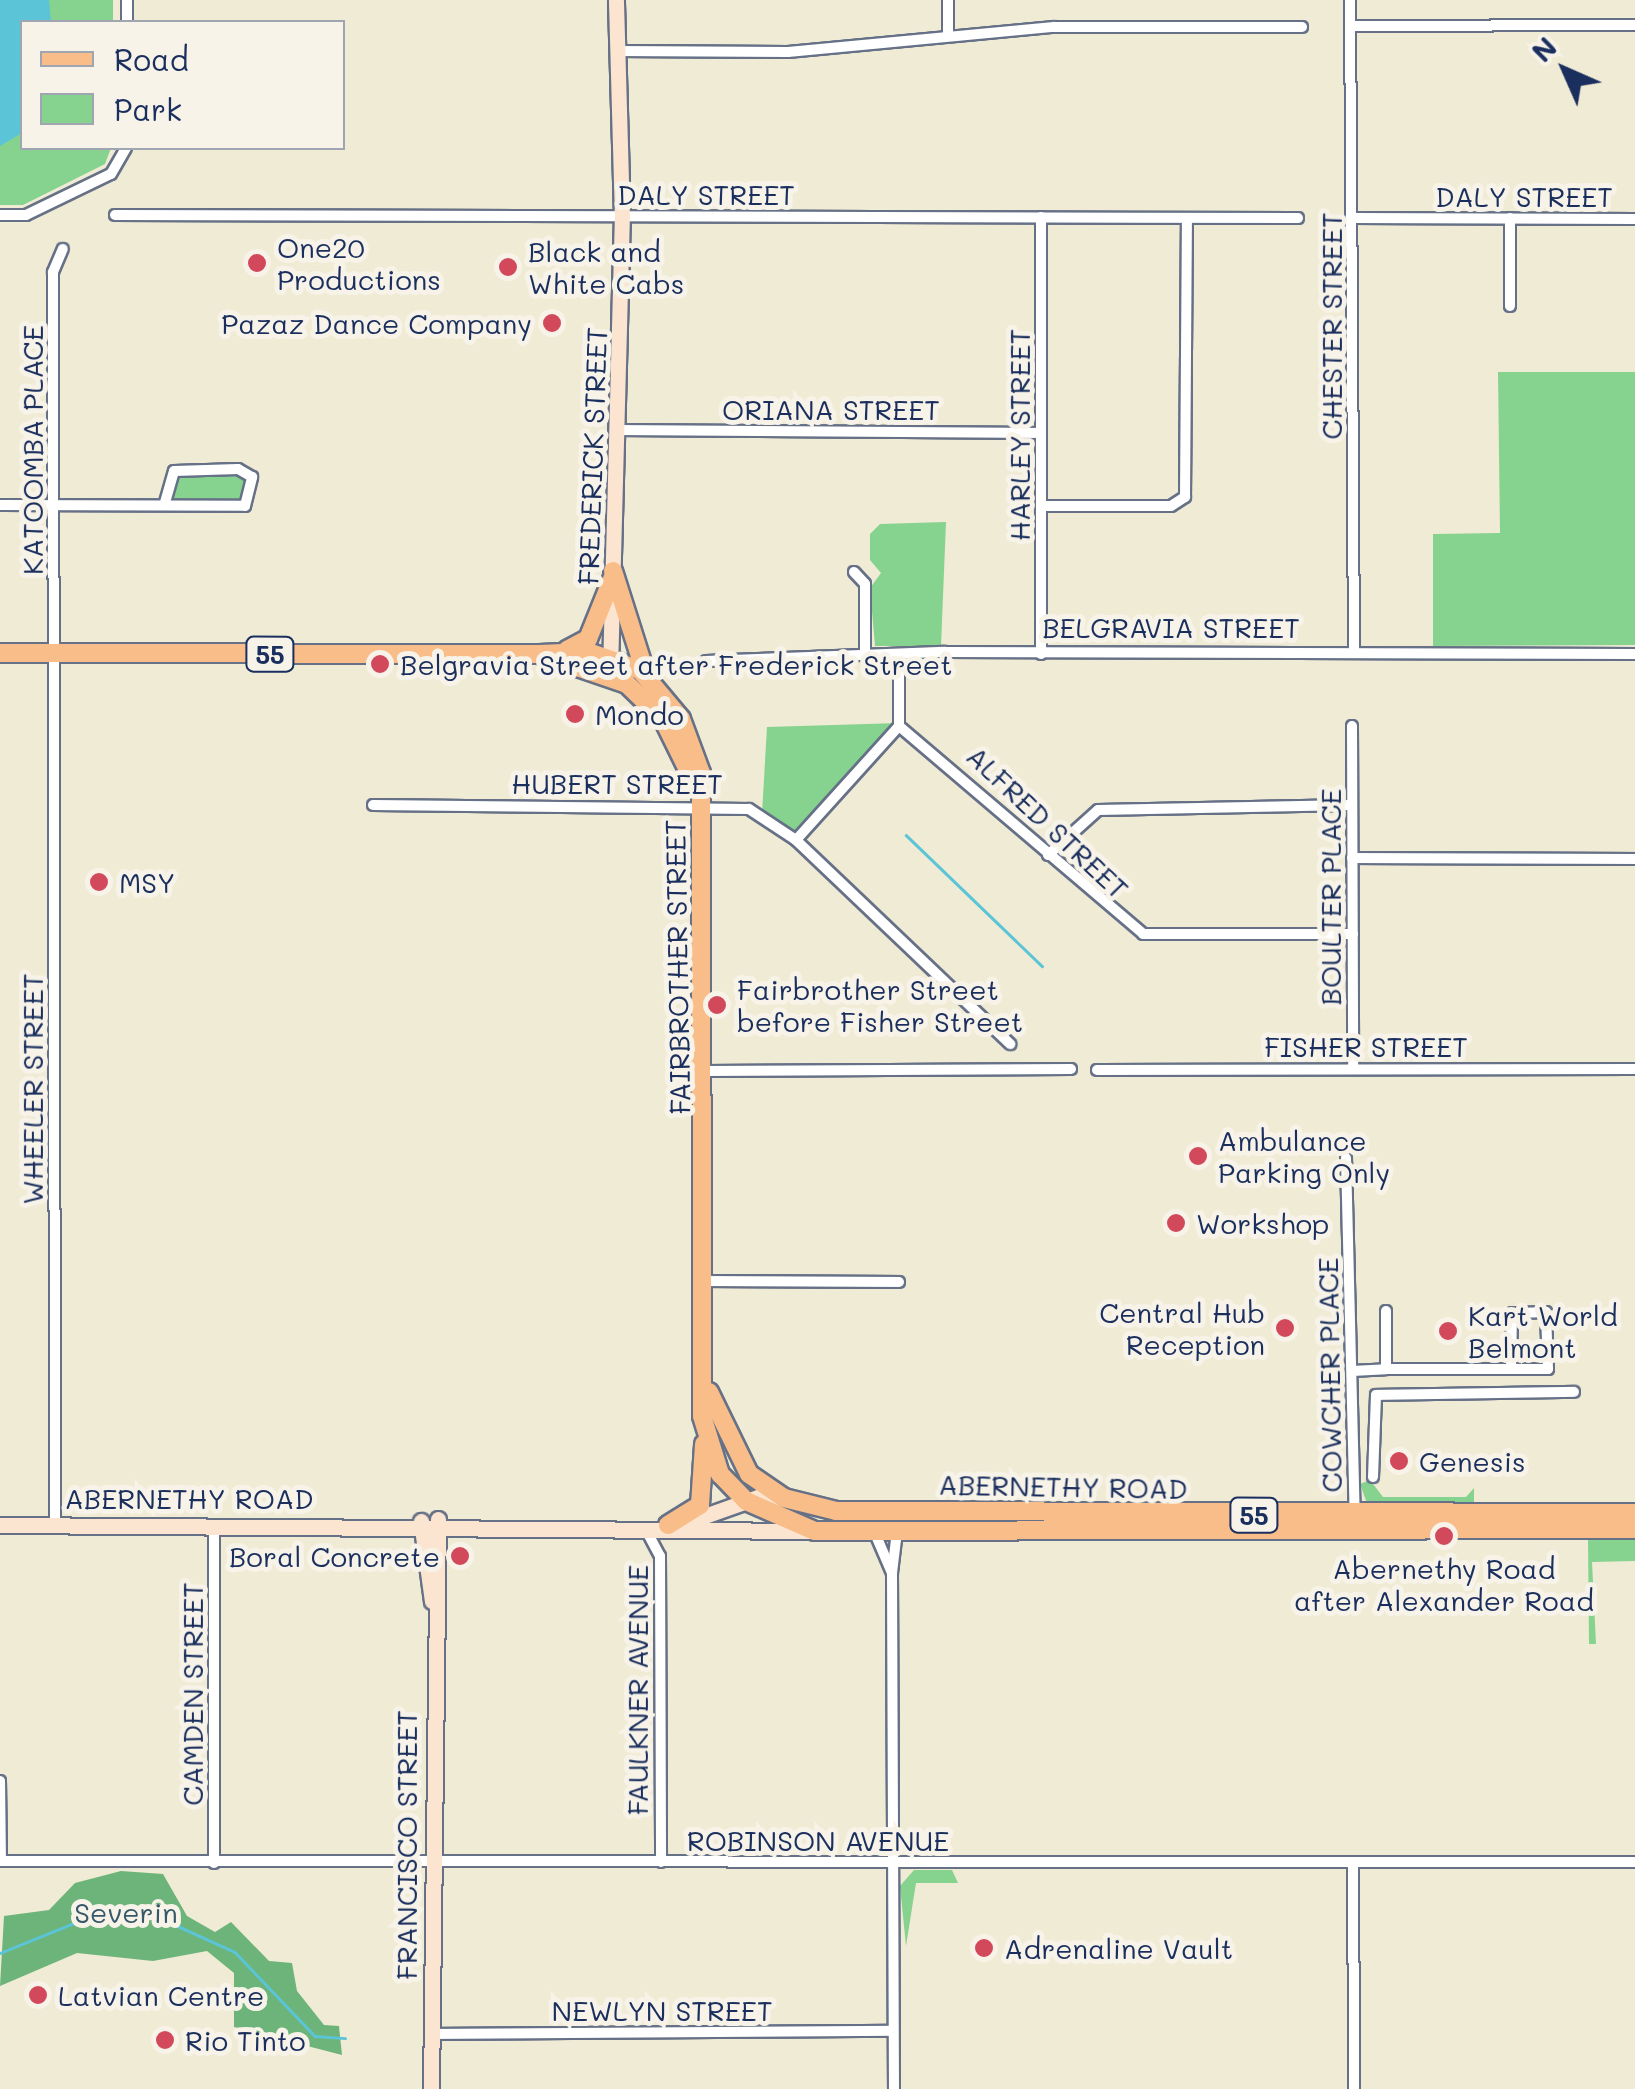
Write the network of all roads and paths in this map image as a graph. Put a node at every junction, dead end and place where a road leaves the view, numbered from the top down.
1 (616, 0) edge
2 (948, 0) edge
3 (1350, 0) edge
4 (1635, 25) edge
5 (1302, 26) dead end
6 (1350, 26) junction
7 (948, 35) junction
8 (614, 50) junction
9 (125, 150) edge
10 (115, 215) dead end
11 (0, 216) edge
12 (1041, 216) junction
13 (622, 217) junction
14 (1298, 218) dead end
15 (1353, 218) junction
16 (1510, 218) junction
17 (1635, 219) edge
18 (1187, 220) junction
19 (63, 249) dead end
20 (1510, 306) dead end
21 (620, 430) junction
22 (1040, 432) junction
23 (53, 505) junction
24 (164, 505) junction
25 (0, 506) edge
26 (1042, 506) junction
27 (854, 572) dead end
28 (875, 573) dead end
29 (614, 574) junction
30 (865, 584) junction
31 (562, 652) junction
32 (1354, 652) junction
33 (0, 653) edge
34 (55, 654) junction
35 (539, 654) junction
36 (865, 654) junction
37 (900, 654) junction
38 (1041, 654) junction
39 (1635, 654) edge
40 (706, 661) dead end
41 (610, 665) junction
42 (646, 676) junction
43 (900, 726) junction
44 (1352, 726) dead end
45 (373, 804) dead end
46 (1352, 805) junction
47 (703, 806) junction
48 (796, 840) junction
49 (1048, 855) junction
50 (1352, 858) junction
51 (1635, 859) edge
52 (1352, 934) junction
53 (1010, 1044) dead end
54 (1353, 1068) junction
55 (1635, 1068) edge
56 (1071, 1069) dead end
57 (1097, 1070) dead end
58 (706, 1071) junction
59 (1346, 1158) dead end
60 (707, 1281) junction
61 (899, 1282) dead end
62 (1386, 1311) dead end
63 (1386, 1369) junction
64 (1511, 1369) junction
65 (1352, 1371) junction
66 (707, 1387) junction
67 (1574, 1392) dead end
68 (1376, 1396) junction
69 (1353, 1397) junction
70 (704, 1434) junction
71 (1374, 1477) dead end
72 (784, 1498) junction
73 (746, 1501) junction
74 (873, 1512) junction
75 (1635, 1513) edge
76 (1355, 1523) junction
77 (55, 1524) junction
78 (214, 1524) junction
79 (0, 1525) edge
80 (430, 1525) junction
81 (641, 1525) junction
82 (673, 1525) junction
83 (1635, 1529) edge
84 (814, 1531) junction
85 (874, 1532) junction
86 (897, 1532) junction
87 (892, 1573) junction
88 (0, 1781) edge
89 (0, 1860) edge
90 (661, 1862) junction
91 (1635, 1862) edge
92 (214, 1863) junction
93 (892, 1864) junction
94 (430, 1865) junction
95 (1352, 1866) junction
96 (893, 2031) junction
97 (431, 2034) junction
98 (431, 2089) edge
99 (894, 2089) edge
100 (1354, 2089) edge

1 - 8 street, FREDERICK STREET
2 - 7 street
3 - 6 street, CHESTER STREET
4 - 6 street
5 - 7 street
6 - 15 street, CHESTER STREET
7 - 8 street
8 - 13 street, FREDERICK STREET
9 - 11 street
10 - 13 street, DALY STREET
12 - 13 street, DALY STREET
12 - 18 street, DALY STREET
12 - 22 street, HARLEY STREET
13 - 21 street, FREDERICK STREET
14 - 18 street, DALY STREET
15 - 16 street, DALY STREET
15 - 32 street, CHESTER STREET
16 - 17 street, DALY STREET
16 - 20 street
18 - 26 street
19 - 23 street, KATOOMBA PLACE
21 - 22 street, ORIANA STREET
21 - 29 street, FREDERICK STREET
22 - 26 street, HARLEY STREET
23 - 24 street
23 - 25 street
23 - 34 street, KATOOMBA PLACE
24 - 24 street
26 - 38 street, HARLEY STREET
27 - 30 street
28 - 30 street
29 - 31 main road
29 - 41 street, FREDERICK STREET
29 - 42 main road
30 - 36 street
31 - 35 main road, FAIRBROTHER STREET / 55
31 - 41 main road, FAIRBROTHER STREET / 55
32 - 38 street, BELGRAVIA STREET
32 - 39 street, BELGRAVIA STREET
33 - 34 main road, 55
34 - 35 main road, 55
34 - 77 street, WHEELER STREET
35 - 41 main road, 55
36 - 37 street, BELGRAVIA STREET
36 - 40 street, BELGRAVIA STREET
37 - 38 street, BELGRAVIA STREET
37 - 43 street
41 - 42 main road, FAIRBROTHER STREET / 55
41 - 47 main road, 55
42 - 47 main road, FAIRBROTHER STREET / 55
43 - 48 street
43 - 49 street, ALFRED STREET
44 - 46 street, BOULTER PLACE
45 - 47 street, HUBERT STREET
46 - 49 street
46 - 50 street, BOULTER PLACE
47 - 48 street, HUBERT STREET
47 - 58 main road, FAIRBROTHER STREET / 55
48 - 53 street, HUBERT STREET
49 - 52 street, ALFRED STREET
50 - 51 street
50 - 52 street, BOULTER PLACE
52 - 54 street, BOULTER PLACE
54 - 55 street, FISHER STREET
54 - 57 street, FISHER STREET
56 - 58 street
58 - 60 main road, FAIRBROTHER STREET / 55
59 - 65 street, COWCHER PLACE
60 - 61 street
60 - 66 main road, FAIRBROTHER STREET / 55
62 - 63 street
63 - 64 street
63 - 65 street
64 - 64 street
65 - 69 street, COWCHER PLACE
66 - 70 main road, FAIRBROTHER STREET / 55
66 - 72 main road, FAIRBROTHER STREET / 55
67 - 68 street
68 - 69 street
68 - 71 street
69 - 76 street, COWCHER PLACE
70 - 73 main road, FAIRBROTHER STREET / 55
70 - 82 main road
72 - 73 street, ABERNETHY ROAD
72 - 74 main road, ABERNETHY ROAD / 55
73 - 82 street, ABERNETHY ROAD
73 - 84 main road, FAIRBROTHER STREET / 55
74 - 76 main road, ABERNETHY ROAD / 55
74 - 86 street
75 - 76 main road, ABERNETHY ROAD / 55
76 - 83 main road, ABERNETHY ROAD / 55
76 - 86 main road, ABERNETHY ROAD / 55
77 - 78 street, ABERNETHY ROAD
77 - 79 street, ABERNETHY ROAD
78 - 80 street, ABERNETHY ROAD
78 - 92 street, CAMDEN STREET
80 - 81 street, ABERNETHY ROAD
80 - 94 street, FRANCISCO STREET
81 - 82 street, ABERNETHY ROAD
81 - 90 street, FAULKNER AVENUE
82 - 84 street, ABERNETHY ROAD
84 - 85 main road, ABERNETHY ROAD / 55
85 - 86 main road, ABERNETHY ROAD / 55
85 - 87 street
86 - 87 street
87 - 93 street
88 - 89 street
89 - 92 street, ROBINSON AVENUE
90 - 93 street, ROBINSON AVENUE
90 - 94 street, ROBINSON AVENUE
91 - 95 street, ROBINSON AVENUE
92 - 94 street, ROBINSON AVENUE
93 - 95 street, ROBINSON AVENUE
93 - 96 street
94 - 97 street, FRANCISCO STREET
95 - 100 street
96 - 97 street, NEWLYN STREET
96 - 99 street
97 - 98 street, FRANCISCO STREET

